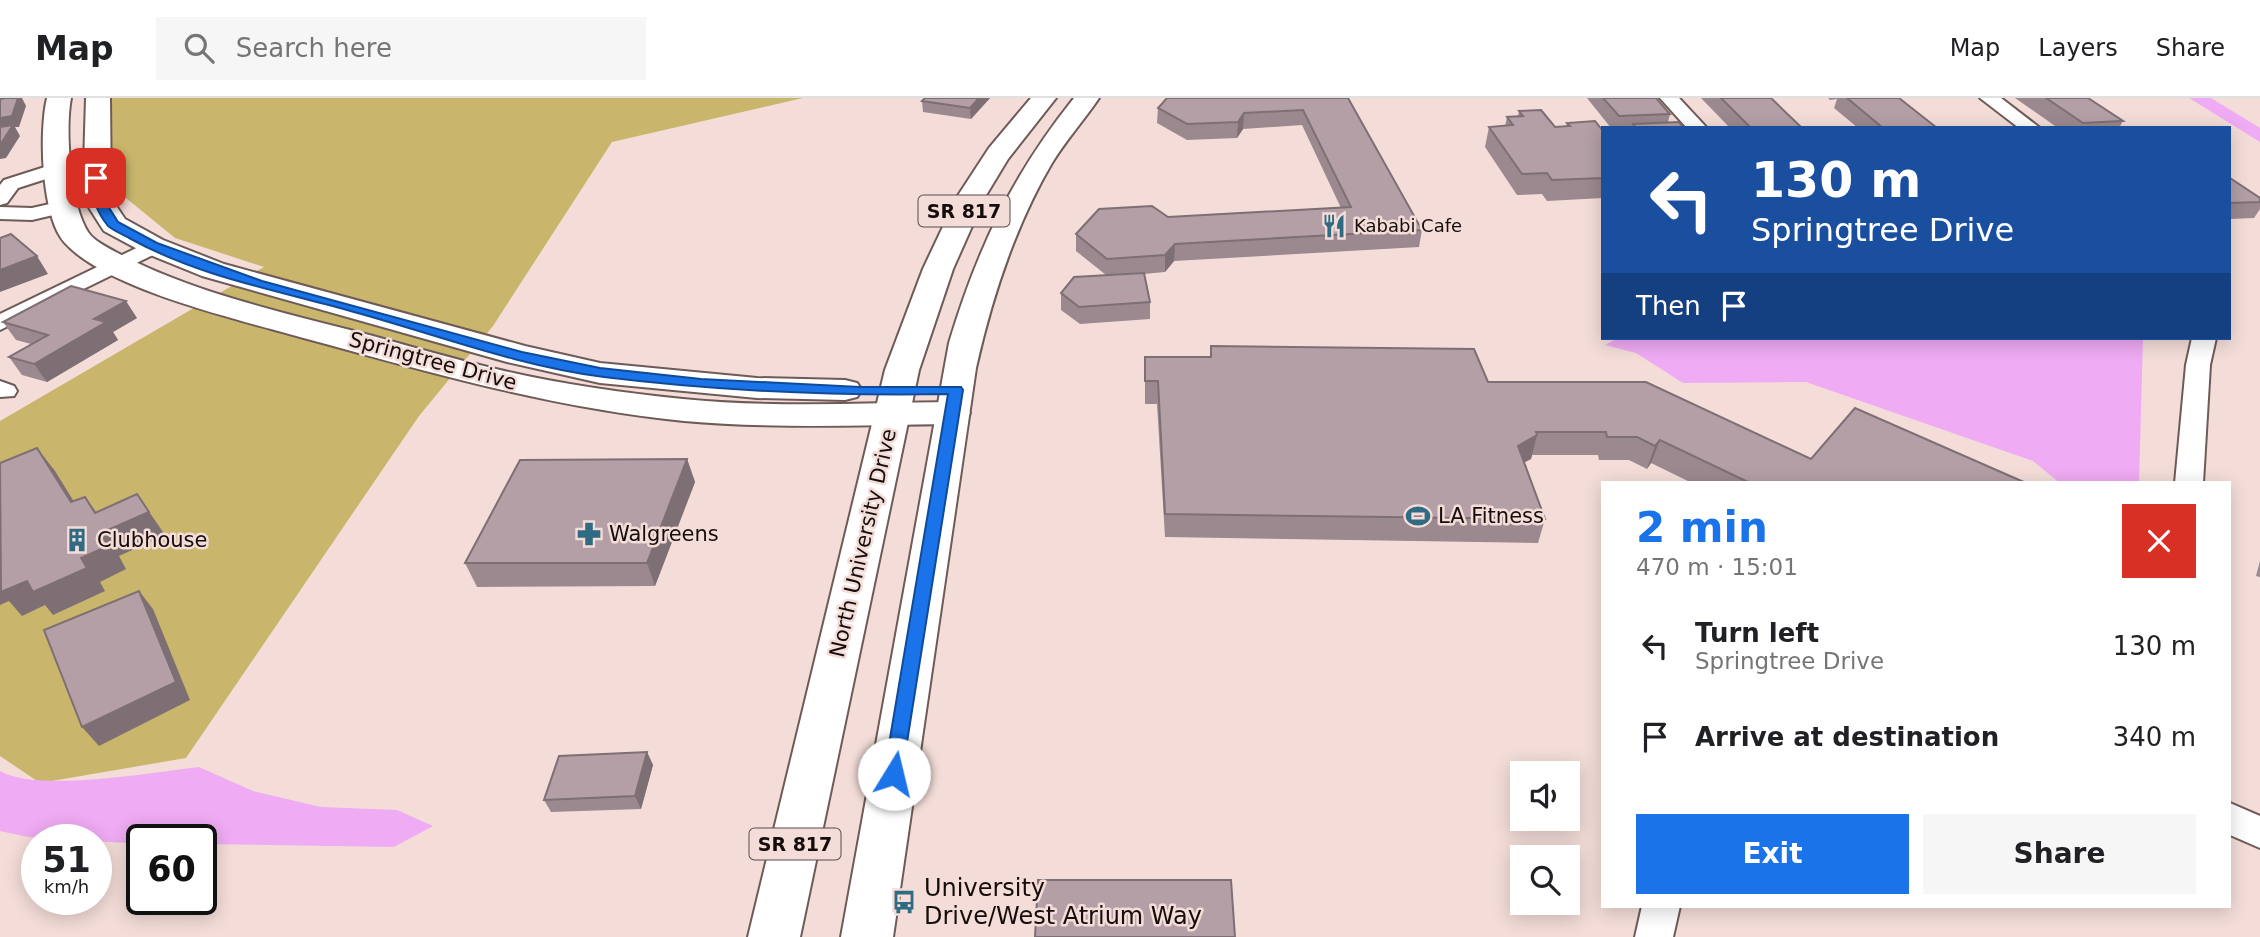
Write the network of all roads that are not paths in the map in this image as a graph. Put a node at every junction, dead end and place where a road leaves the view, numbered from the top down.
1 (59, 98) edge
2 (97, 98) edge
3 (1044, 98) edge
4 (1087, 98) edge
5 (1669, 98) edge
6 (1989, 98) edge
7 (1696, 126) edge
8 (2028, 126) edge
9 (95, 157) junction
10 (56, 168) junction
11 (0, 199) edge
12 (63, 207) junction
13 (0, 213) edge
14 (153, 246) junction
15 (117, 263) junction
16 (0, 323) edge
17 (2203, 340) edge
18 (954, 401) junction
19 (895, 403) junction
20 (2189, 481) edge
21 (2231, 818) edge
22 (2260, 833) edge
23 (1661, 908) edge
24 (774, 937) edge
25 (867, 937) edge
26 (1654, 937) edge

1 - 10 street, Springtree Drive
2 - 9 street, Springtree Drive
3 - 19 street, North University Drive / SR 817
4 - 18 street, SR 817
5 - 7 street
6 - 8 street
9 - 10 street
9 - 14 street, Springtree Drive
10 - 11 street
10 - 12 street, Springtree Drive
12 - 13 street
12 - 15 street, Springtree Drive
14 - 15 street
14 - 19 street, Springtree Drive
15 - 16 street
15 - 19 street, Springtree Drive
17 - 20 street
18 - 19 street, Springtree Drive
18 - 25 street, SR 817
19 - 24 street, North University Drive / SR 817
21 - 22 street
23 - 26 street

